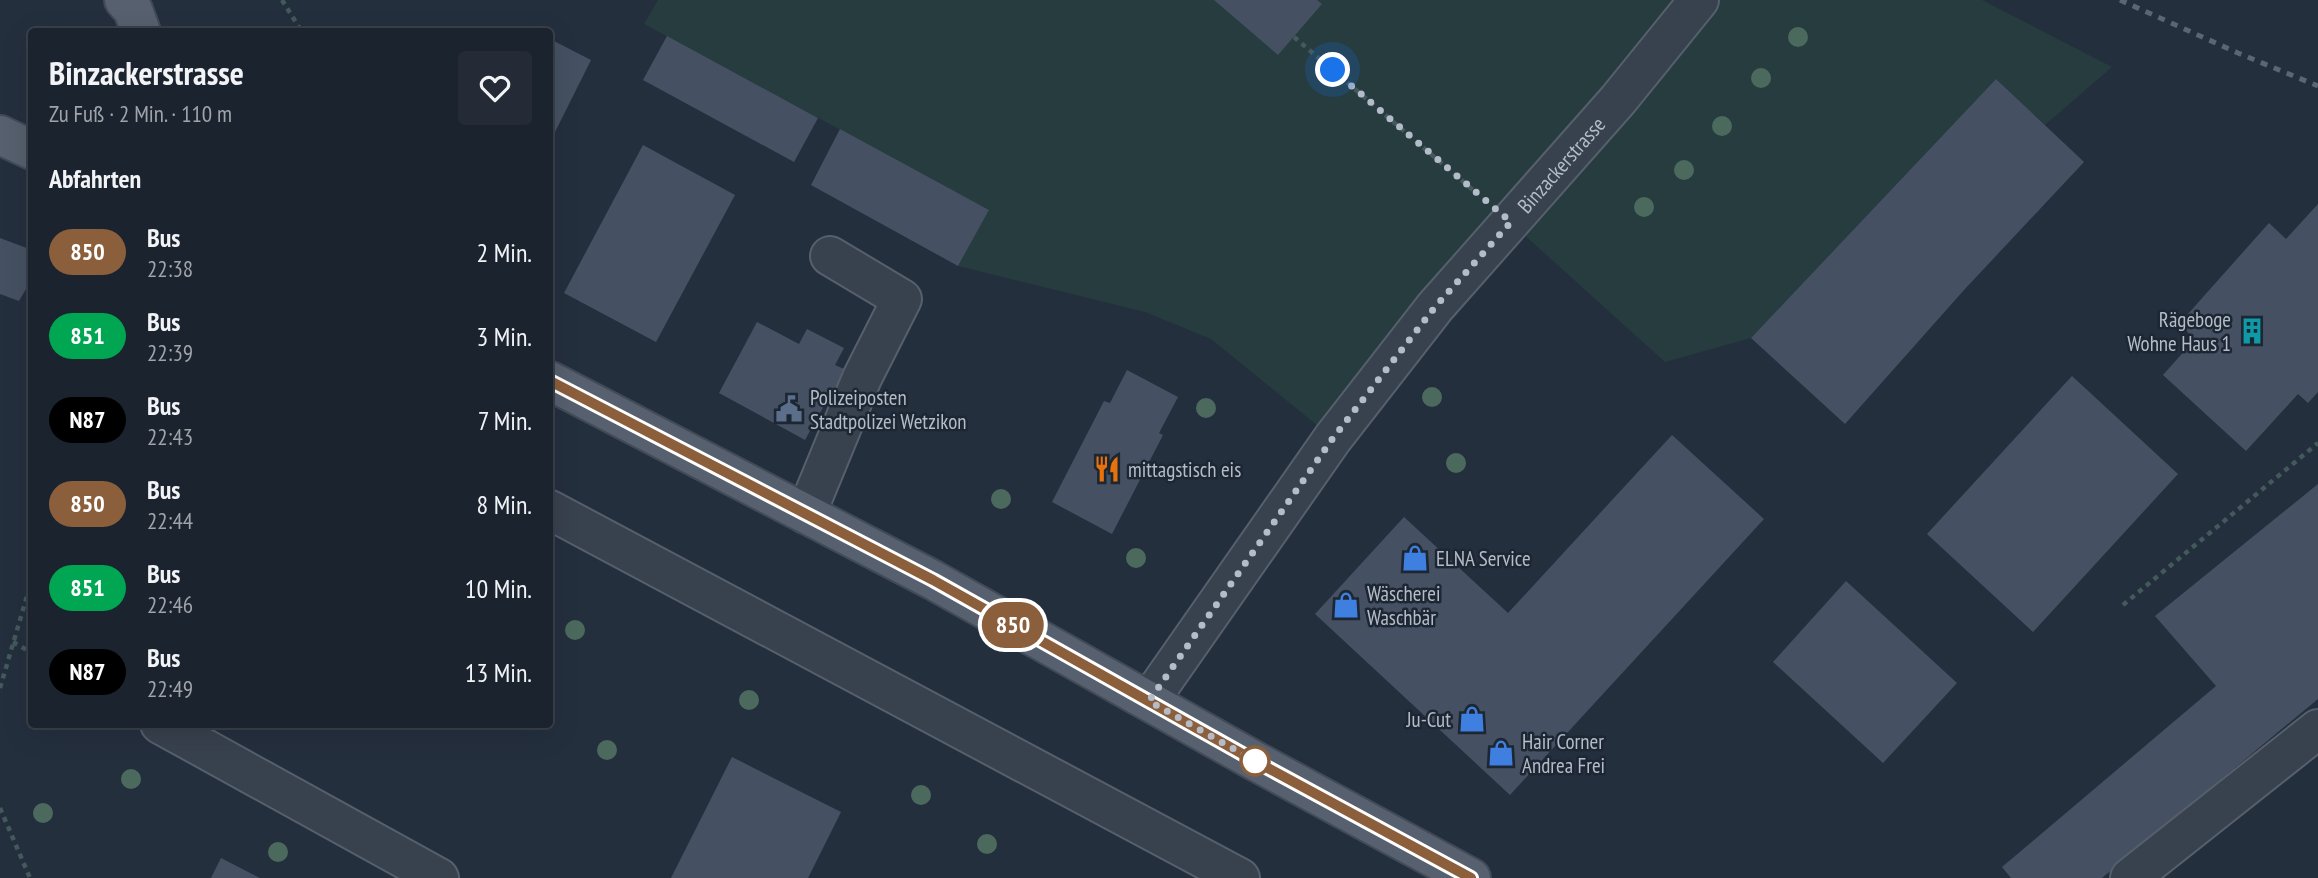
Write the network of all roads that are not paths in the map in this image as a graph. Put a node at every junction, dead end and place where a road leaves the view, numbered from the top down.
1 (124, 0) edge
2 (1699, 0) edge
3 (140, 28) edge
4 (0, 135) edge
5 (28, 148) edge
6 (830, 256) dead end
7 (553, 383) edge
8 (553, 512) edge
9 (806, 514) junction
10 (1149, 701) junction
11 (167, 728) edge
12 (2318, 729) edge
13 (439, 878) edge
14 (1240, 878) edge
15 (1471, 878) edge
16 (2130, 878) edge

1 - 3 main road
2 - 10 street, Binzackerstrasse
4 - 5 main road
6 - 9 street
7 - 9 main road
8 - 14 street
9 - 10 main road
10 - 15 main road
11 - 13 street
12 - 16 street

